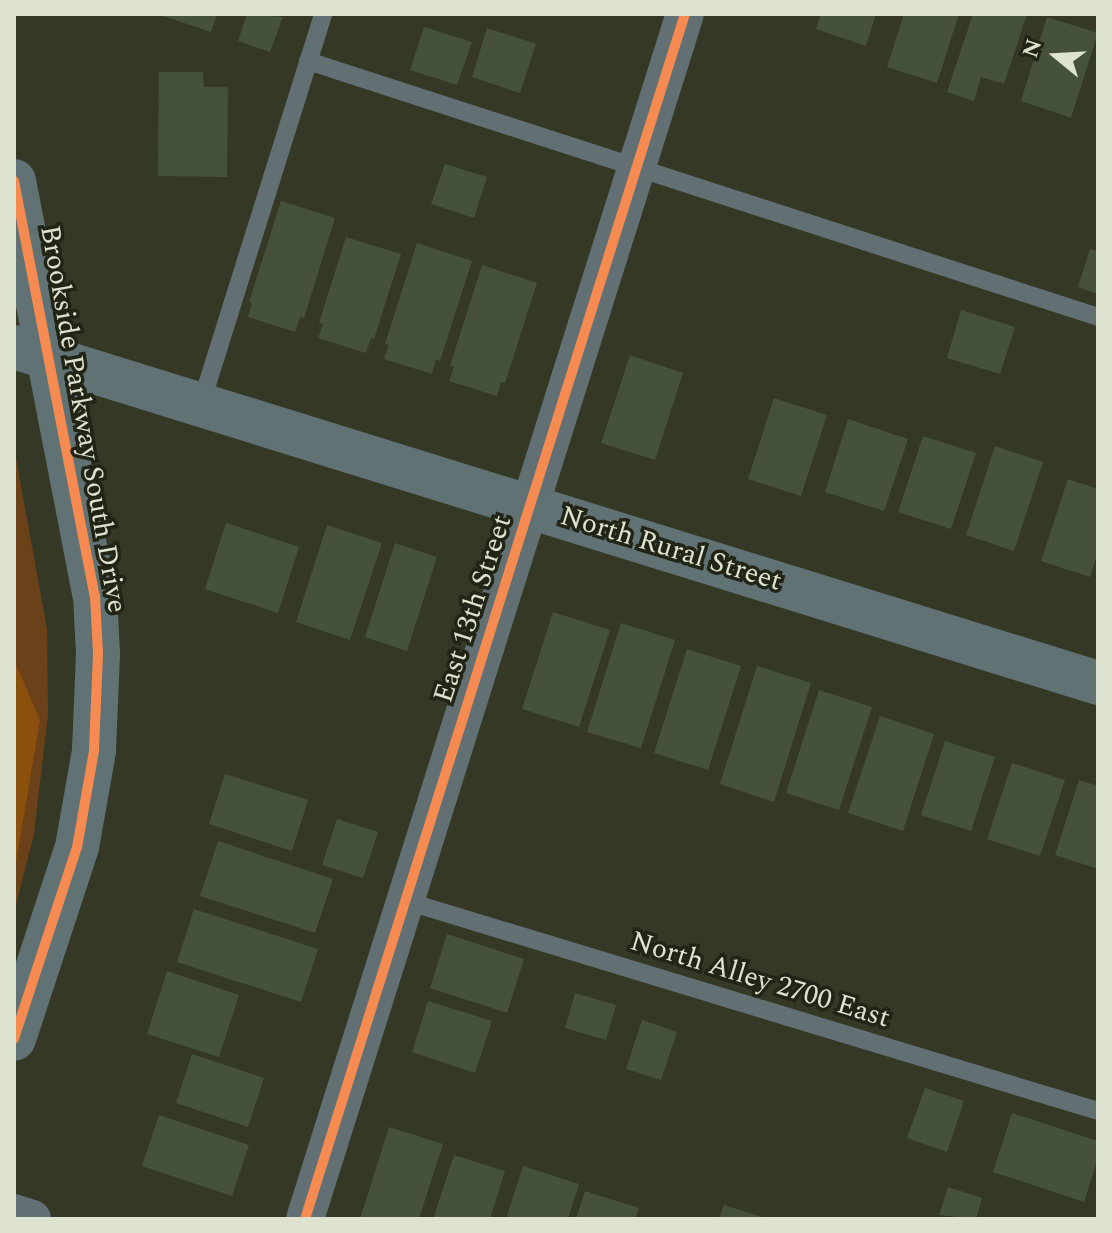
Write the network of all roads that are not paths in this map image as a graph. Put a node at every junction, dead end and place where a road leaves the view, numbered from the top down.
1 (323, 14) edge
2 (685, 14) edge
3 (308, 61) junction
4 (636, 169) junction
5 (14, 181) edge
6 (1098, 317) edge
7 (32, 352) edge
8 (201, 404) junction
9 (531, 505) junction
10 (1098, 683) edge
11 (406, 901) junction
12 (14, 1039) edge
13 (1098, 1111) edge
14 (14, 1213) edge
15 (32, 1219) edge
16 (305, 1219) edge

1 - 3 lane
2 - 4 street, East 13th Street
3 - 4 lane
3 - 8 lane
4 - 6 lane
4 - 9 street, East 13th Street
5 - 7 main road, Brookside Parkway South Drive
7 - 8 main road, North Rural Street
7 - 12 main road, Brookside Parkway South Drive
8 - 9 main road, North Rural Street
9 - 10 main road, North Rural Street
9 - 11 street, East 13th Street
11 - 13 lane, North Alley 2700 East
11 - 16 street, East 13th Street
14 - 15 street

